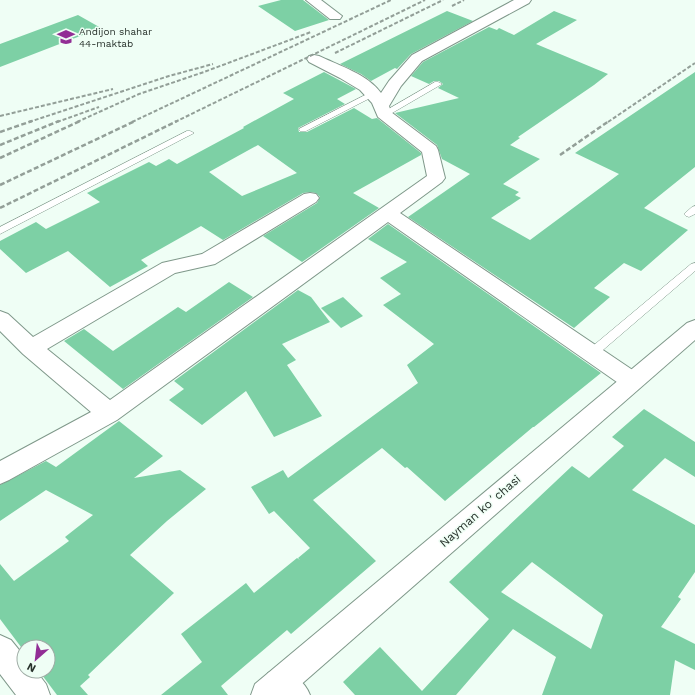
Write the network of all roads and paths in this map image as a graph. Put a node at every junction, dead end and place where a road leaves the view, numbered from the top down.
1 (313, 0) edge
2 (524, 0) edge
3 (336, 16) dead end
4 (314, 60) dead end
5 (438, 84) dead end
6 (380, 104) junction
7 (303, 129) dead end
8 (190, 133) dead end
9 (310, 198) dead end
10 (388, 213) junction
11 (0, 231) edge
12 (695, 266) edge
13 (0, 319) edge
14 (695, 328) edge
15 (32, 348) junction
16 (592, 353) junction
17 (632, 381) junction
18 (109, 413) junction
19 (0, 473) edge
20 (0, 650) edge
21 (280, 691) edge
22 (35, 695) edge

1 - 3 street
2 - 6 street
4 - 6 street
5 - 6 lane
6 - 7 lane
6 - 10 street
8 - 11 lane
9 - 15 street
10 - 16 street
10 - 18 street
12 - 16 lane
13 - 15 street
14 - 17 street, Nayman koʻchasi
15 - 18 street
16 - 17 street
17 - 21 street, Nayman koʻchasi
18 - 19 street
20 - 22 street

